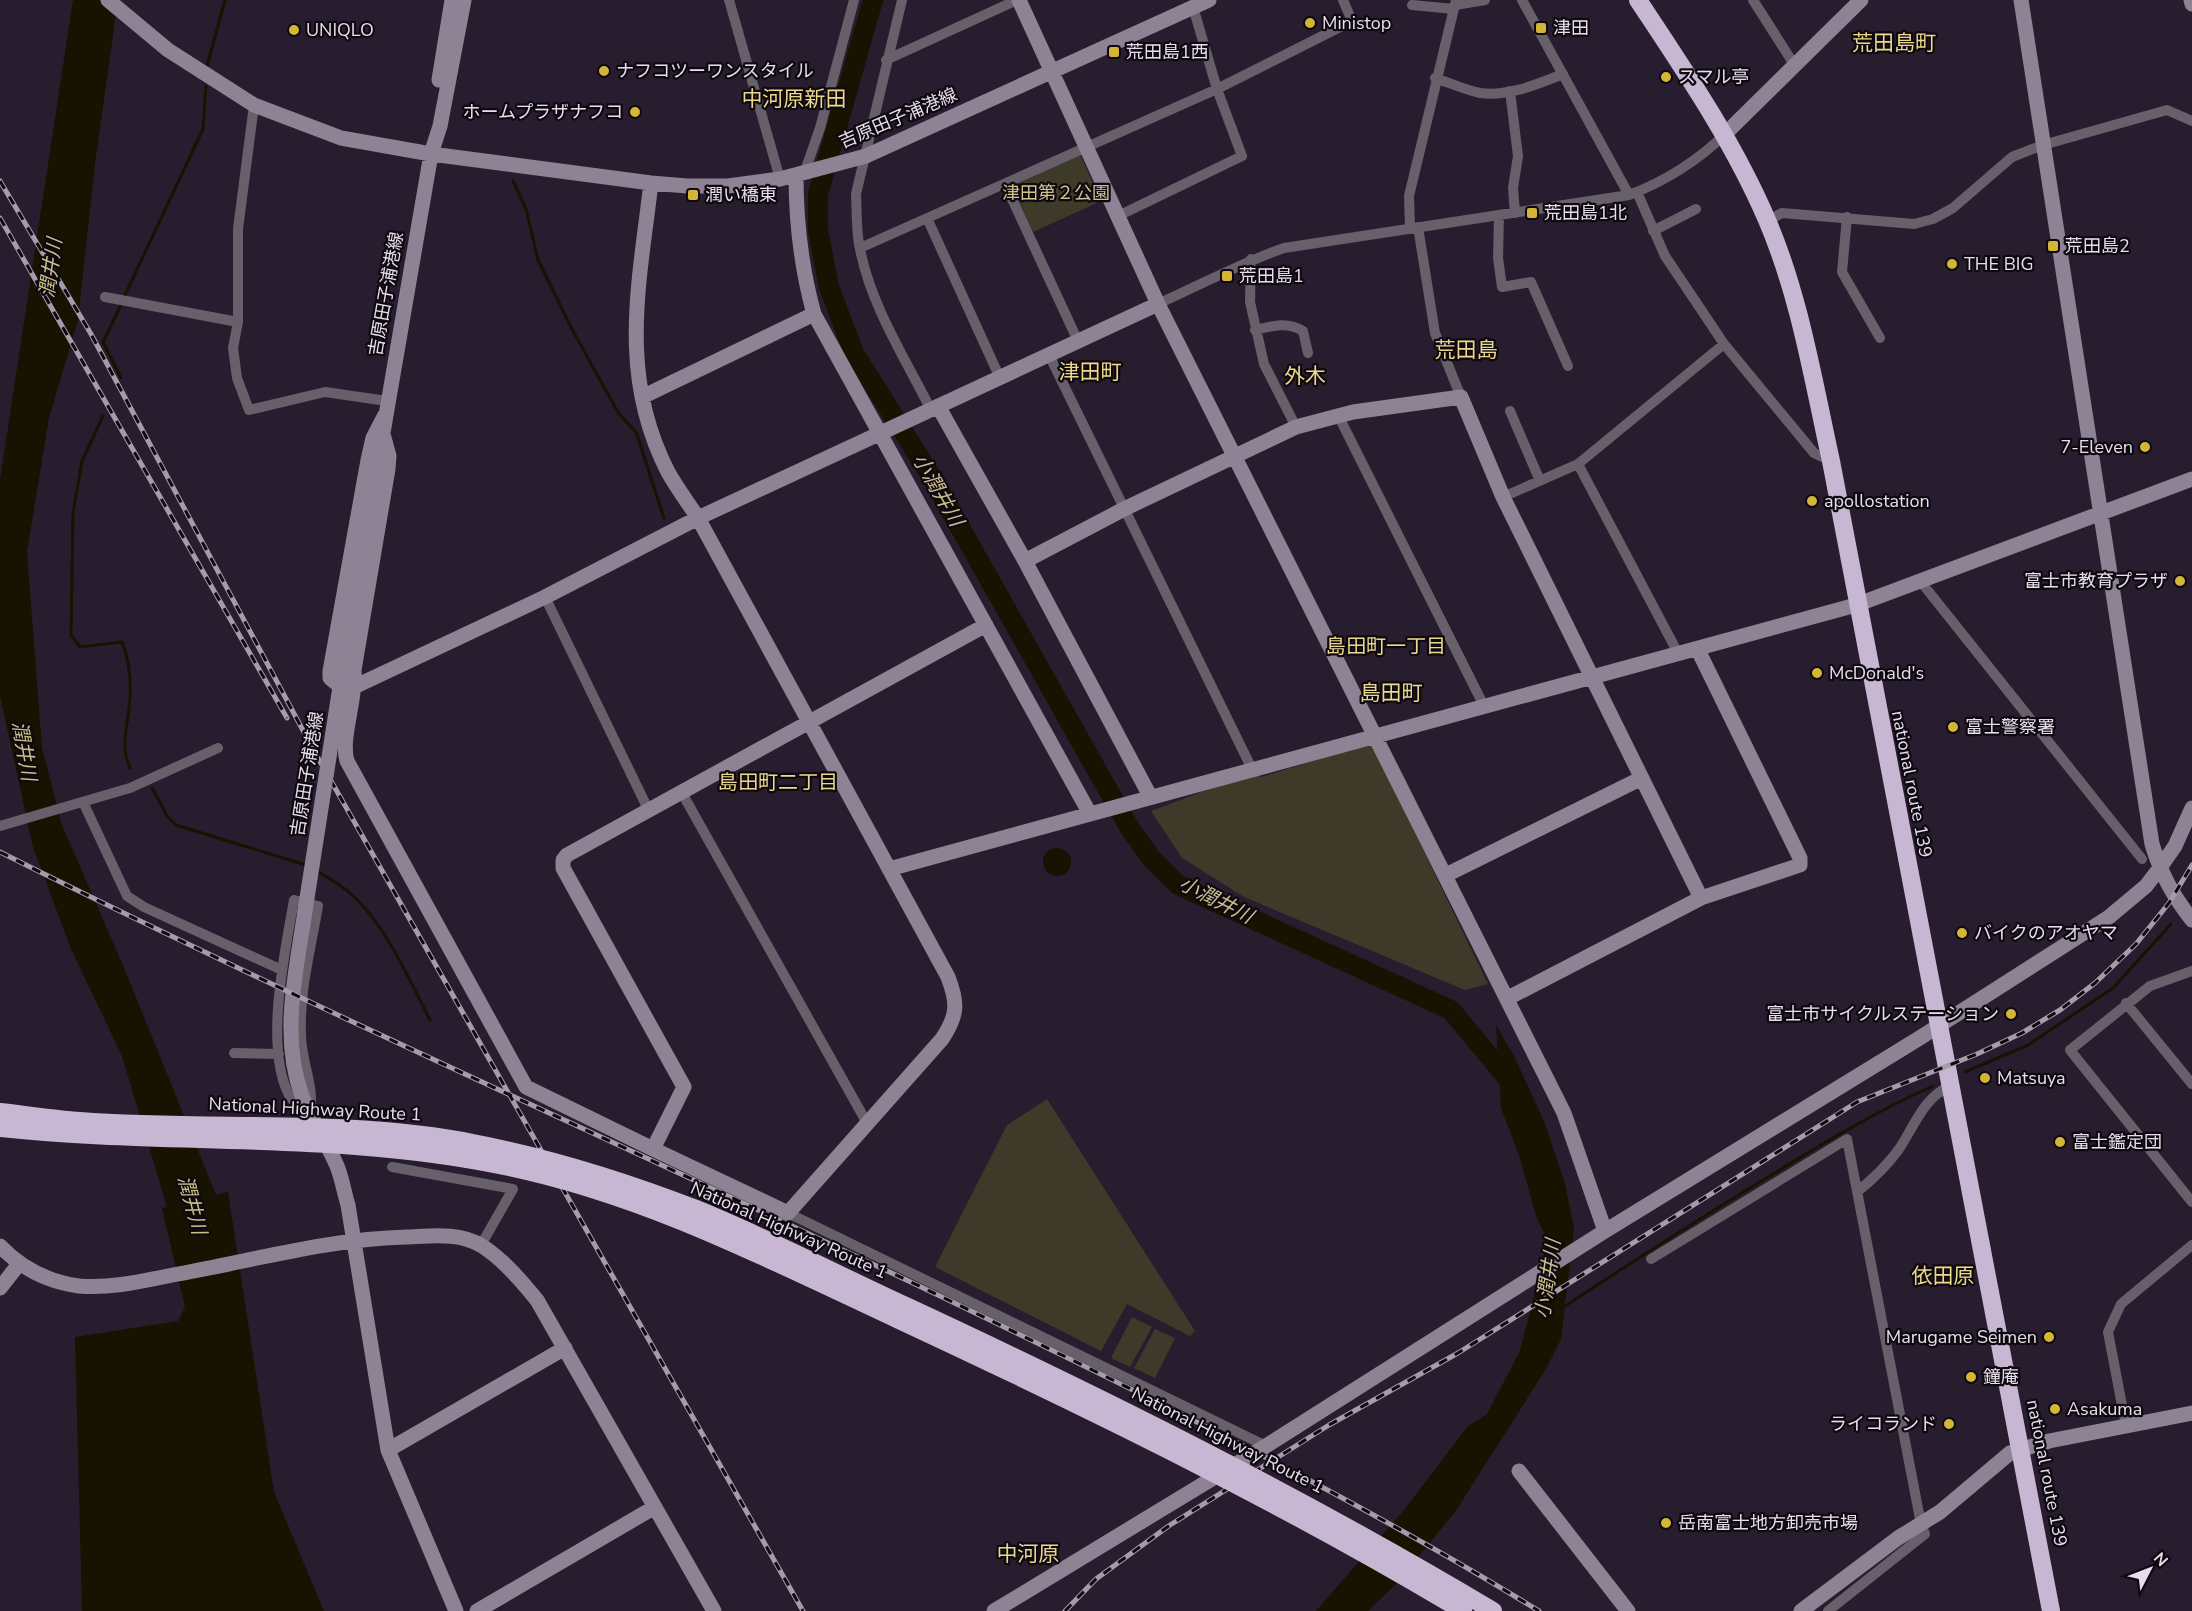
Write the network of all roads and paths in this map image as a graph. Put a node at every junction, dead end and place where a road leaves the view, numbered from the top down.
1 (108, 0) edge
2 (452, 0) edge
3 (464, 0) edge
4 (729, 0) edge
5 (854, 0) edge
6 (902, 0) edge
7 (1018, 0) edge
8 (1209, 0) edge
9 (1343, 0) edge
10 (1485, 0) edge
11 (1522, 0) edge
12 (1638, 0) edge
13 (1753, 0) edge
14 (1860, 0) edge
15 (2021, 0) edge
16 (1412, 5) dead end
17 (1455, 5) edge
18 (1193, 7) junction
19 (886, 60) junction
20 (1795, 66) junction
21 (1051, 73) junction
22 (1563, 74) junction
23 (1435, 78) junction
24 (1217, 89) junction
25 (1510, 91) junction
26 (254, 105) junction
27 (2192, 121) edge
28 (1725, 134) junction
29 (2043, 145) junction
30 (1085, 148) junction
31 (431, 154) junction
32 (862, 158) junction
33 (803, 174) junction
34 (780, 179) junction
35 (651, 183) junction
36 (1005, 184) junction
37 (1633, 193) junction
38 (1696, 209) dead end
39 (1515, 213) junction
40 (1498, 215) junction
41 (1118, 216) junction
42 (1847, 217) junction
43 (927, 218) junction
44 (1767, 221) junction
45 (1414, 227) junction
46 (1653, 231) junction
47 (860, 248) junction
48 (1251, 259) junction
49 (105, 297) dead end
50 (1158, 304) junction
51 (814, 314) junction
52 (238, 322) junction
53 (1255, 330) junction
54 (1880, 338) dead end
55 (1078, 341) junction
56 (1724, 344) junction
57 (1308, 353) dead end
58 (1049, 355) junction
59 (1568, 366) dead end
60 (1000, 378) junction
61 (642, 396) junction
62 (1461, 397) junction
63 (386, 408) junction
64 (934, 408) junction
65 (1510, 411) dead end
66 (1338, 415) junction
67 (1296, 427) junction
68 (880, 433) junction
69 (382, 434) junction
70 (1235, 458) junction
71 (1831, 462) junction
72 (1578, 464) junction
73 (2192, 479) edge
74 (1540, 481) junction
75 (1503, 497) junction
76 (1124, 509) junction
77 (2099, 513) junction
78 (698, 518) junction
79 (1025, 561) junction
80 (1921, 582) junction
81 (545, 597) junction
82 (1856, 605) junction
83 (986, 625) junction
84 (1698, 650) junction
85 (1679, 655) junction
86 (1591, 677) junction
87 (356, 686) junction
88 (1484, 706) junction
89 (809, 724) junction
90 (1374, 736) junction
91 (218, 748) dead end
92 (1252, 769) junction
93 (1642, 778) junction
94 (682, 793) junction
95 (1147, 798) junction
96 (83, 802) junction
97 (2192, 808) edge
98 (650, 811) junction
99 (1095, 812) junction
100 (3, 825) edge
101 (2142, 859) dead end
102 (889, 868) junction
103 (2159, 869) junction
104 (1446, 875) junction
105 (1701, 898) junction
106 (2192, 920) edge
107 (282, 970) junction
108 (2192, 971) edge
109 (1508, 998) junction
110 (2126, 1003) junction
111 (1939, 1025) junction
112 (234, 1053) dead end
113 (279, 1054) junction
114 (2192, 1084) edge
115 (1951, 1086) junction
116 (0, 1112) edge
117 (310, 1113) junction
118 (867, 1124) junction
119 (0, 1128) edge
120 (653, 1149) junction
121 (392, 1167) dead end
122 (1857, 1192) junction
123 (2192, 1202) edge
124 (788, 1213) junction
125 (1605, 1231) junction
126 (354, 1240) junction
127 (481, 1245) junction
128 (2192, 1245) edge
129 (0, 1246) edge
130 (1651, 1259) dead end
131 (19, 1264) junction
132 (0, 1288) edge
133 (565, 1348) junction
134 (2192, 1413) edge
135 (2126, 1426) junction
136 (1266, 1446) junction
137 (2022, 1449) junction
138 (388, 1450) junction
139 (1519, 1471) dead end
140 (655, 1507) junction
141 (1921, 1524) junction
142 (456, 1611) edge
143 (477, 1611) edge
144 (714, 1611) edge
145 (994, 1611) edge
146 (1463, 1611) edge
147 (1493, 1611) edge
148 (1628, 1611) edge
149 (1801, 1611) edge
150 (1828, 1611) edge
151 (2051, 1611) edge

1 - 26 street
2 - 31 street
3 - 31 street
4 - 34 street
5 - 33 street
6 - 19 street
7 - 19 street
7 - 21 street
8 - 18 street, 吉原田子浦港線
9 - 24 street
10 - 17 street
11 - 22 street
12 - 28 highway, national route 139
13 - 20 street
14 - 20 street
15 - 29 street
16 - 17 street
17 - 23 street
18 - 21 street, 吉原田子浦港線
18 - 24 street
19 - 32 street
20 - 28 street
21 - 30 street
21 - 32 street, 吉原田子浦港線
22 - 25 street
22 - 37 street
23 - 25 street
23 - 45 street
24 - 30 street
24 - 41 street
25 - 39 street
26 - 31 street
26 - 52 street
27 - 29 street
28 - 37 street
28 - 44 highway, national route 139
29 - 42 street
29 - 77 street
30 - 36 street
30 - 41 street
31 - 35 street, 吉原田子浦港線
31 - 63 street, 吉原田子浦港線
32 - 33 street, 吉原田子浦港線
32 - 47 street
33 - 34 street, 吉原田子浦港線
33 - 51 street
34 - 35 street, 吉原田子浦港線
35 - 61 street
36 - 43 street
36 - 55 street
37 - 39 street
37 - 46 street
38 - 46 street
39 - 40 street
40 - 45 street
40 - 59 street
41 - 50 street
42 - 44 street
42 - 54 street
43 - 47 street
43 - 60 street
44 - 71 highway, national route 139
45 - 48 street
45 - 62 street
46 - 56 street
47 - 64 street
48 - 50 street
48 - 53 street
49 - 52 street
50 - 55 street
50 - 70 street
51 - 61 street
51 - 68 street
52 - 63 street
53 - 57 street
53 - 67 street
55 - 58 street
56 - 71 street
56 - 72 street
58 - 60 street
58 - 76 street
60 - 64 street
61 - 78 street
62 - 66 street
62 - 75 street
63 - 69 street, 吉原田子浦港線
63 - 87 street
64 - 68 street
64 - 79 street
65 - 74 street
66 - 67 street
66 - 88 street
67 - 70 street
68 - 78 street
68 - 83 street
69 - 87 street
69 - 117 street, 吉原田子浦港線, bridge
70 - 76 street
70 - 90 street
71 - 82 highway, national route 139
72 - 74 street
72 - 85 street
73 - 77 street
74 - 75 street
75 - 86 street
76 - 79 street
76 - 92 street
77 - 80 street
77 - 103 street
78 - 81 street
78 - 89 street
79 - 95 street
80 - 82 street
80 - 101 street
81 - 87 street
81 - 98 street
82 - 84 street
82 - 111 highway, national route 139
83 - 89 street
83 - 99 street
84 - 85 street
84 - 105 street
85 - 86 street
86 - 88 street
86 - 93 street
87 - 120 street
88 - 90 street
89 - 94 street
89 - 102 street
90 - 92 street
90 - 104 street
91 - 96 street
92 - 95 street
93 - 104 street
93 - 105 street
94 - 98 street
94 - 118 street
95 - 99 street
96 - 100 street
96 - 107 street
97 - 103 street
98 - 120 street
99 - 102 street
102 - 118 street
103 - 106 street
103 - 111 street
104 - 109 street
105 - 109 street
107 - 113 street
107 - 117 street
108 - 110 street
109 - 125 street
110 - 114 street
110 - 123 street
111 - 115 highway, national route 139
111 - 125 street
112 - 113 street
113 - 117 street
115 - 122 street
115 - 137 highway, national route 139
116 - 147 highway, National Highway Route 1, bridge
117 - 126 street, 吉原田子浦港線
118 - 124 street
119 - 146 highway, National Highway Route 1, bridge
120 - 124 street
121 - 127 street
122 - 130 street
122 - 141 street
124 - 136 street
125 - 136 street
126 - 127 street
126 - 131 street
126 - 138 street, 吉原田子浦港線
127 - 133 street
128 - 135 street
129 - 131 street
131 - 132 street
133 - 138 street
133 - 140 street
134 - 135 street
135 - 137 street
136 - 145 street
137 - 141 street
137 - 151 highway, national route 139
138 - 142 street, 吉原田子浦港線
139 - 148 street
140 - 143 street
140 - 144 street
141 - 149 street
141 - 150 street

